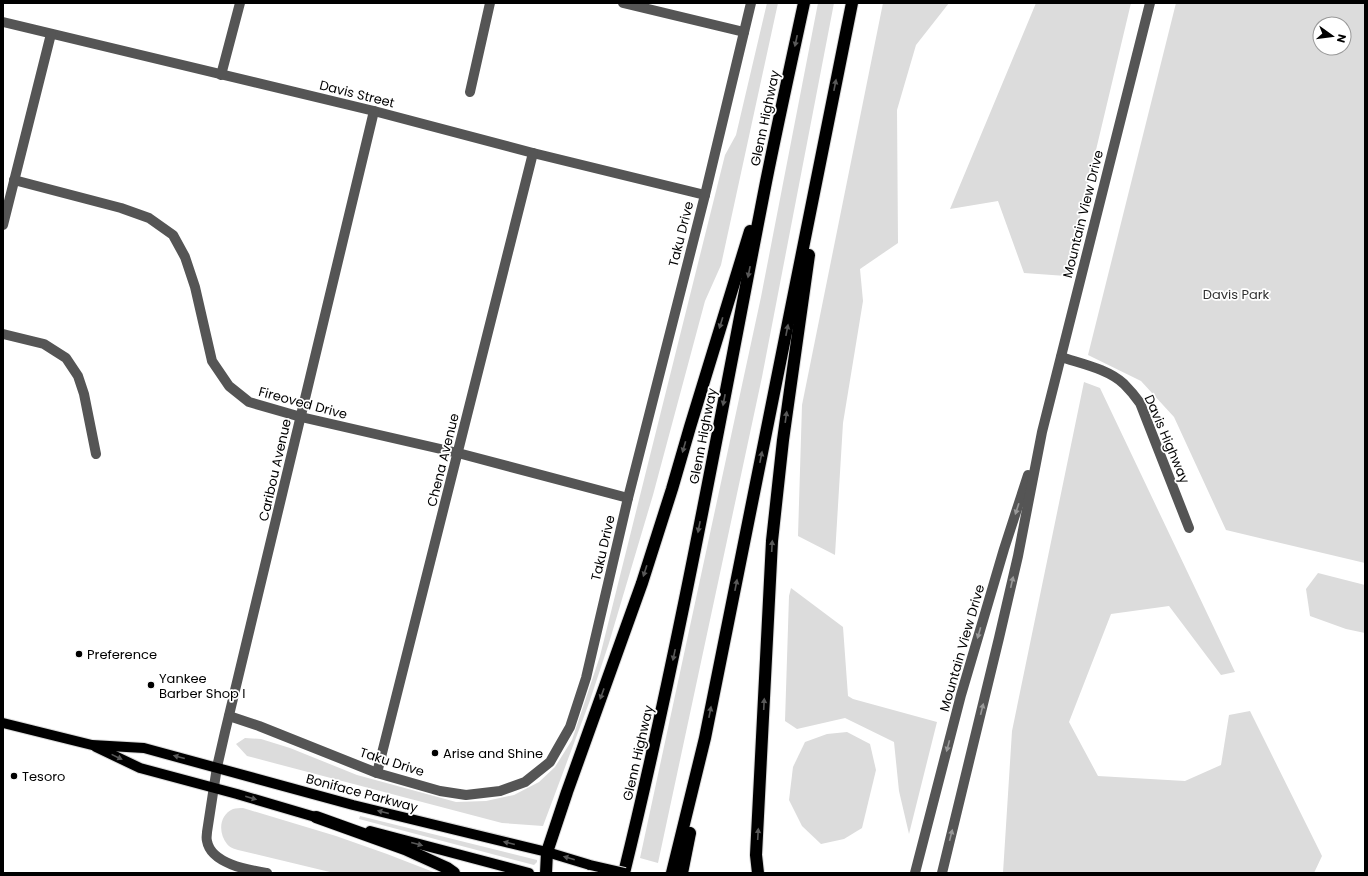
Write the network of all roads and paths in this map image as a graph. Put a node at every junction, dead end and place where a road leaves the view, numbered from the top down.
1 (240, 3) edge
2 (490, 3) edge
3 (622, 3) edge
4 (751, 3) edge
5 (804, 3) edge
6 (852, 3) edge
7 (1150, 3) edge
8 (3, 22) edge
9 (744, 32) junction
10 (50, 34) junction
11 (222, 75) junction
12 (470, 92) dead end
13 (374, 111) junction
14 (828, 123) junction
15 (533, 153) junction
16 (767, 179) junction
17 (14, 180) junction
18 (705, 195) junction
19 (3, 224) edge
20 (3, 334) edge
21 (1061, 357) junction
22 (301, 417) junction
23 (1042, 432) junction
24 (458, 453) junction
25 (96, 454) dead end
26 (628, 498) junction
27 (1190, 528) dead end
28 (229, 716) junction
29 (3, 723) edge
30 (705, 738) junction
31 (92, 745) junction
32 (217, 767) junction
33 (377, 773) junction
34 (214, 788) junction
35 (316, 817) junction
36 (547, 852) junction
37 (267, 873) edge
38 (454, 873) edge
39 (529, 873) edge
40 (546, 873) edge
41 (624, 873) edge
42 (672, 873) edge
43 (682, 873) edge
44 (758, 873) edge
45 (915, 873) edge
46 (942, 873) edge

1 - 11 street
2 - 12 street
3 - 9 street
4 - 9 street, Taku Drive
5 -> 16 highway, Glenn Highway
14 -> 6 highway
7 - 21 street, Mountain View Drive
8 - 10 street, Davis Street
9 - 18 street, Taku Drive
10 - 11 street, Davis Street
10 - 17 street
11 - 13 street, Davis Street
13 - 15 street, Davis Street
13 - 22 street, Caribou Avenue
30 -> 14 highway
44 -> 14 highway
15 - 18 street, Davis Street
15 - 24 street, Chena Avenue
16 -> 36 highway
16 -> 41 highway, Glenn Highway
17 - 19 street
17 - 22 street, Fireoved Drive
18 - 26 street, Taku Drive
20 - 25 street
21 - 23 street, Mountain View Drive
21 - 27 street, Davis Highway
22 - 24 street, Fireoved Drive
22 - 28 street, Caribou Avenue
23 -> 45 street, Mountain View Drive
46 -> 23 street, Mountain View Drive
24 - 26 street, Fireoved Drive
24 - 33 street, Chena Avenue
26 - 33 street, Taku Drive
28 - 32 street, Caribou Avenue
28 - 33 street, Taku Drive
29 - 31 main road, Boniface Parkway
30 - 42 highway
30 - 43 highway
32 -> 31 main road, Boniface Parkway
31 -> 34 main road, Boniface Parkway
32 - 34 street, Caribou Avenue
36 -> 32 main road, Boniface Parkway
34 -> 35 main road, Boniface Parkway
34 - 37 street, Caribou Avenue
35 - 38 highway
35 -> 39 main road, Boniface Parkway
36 - 40 highway
41 -> 36 main road, Boniface Parkway, bridge

